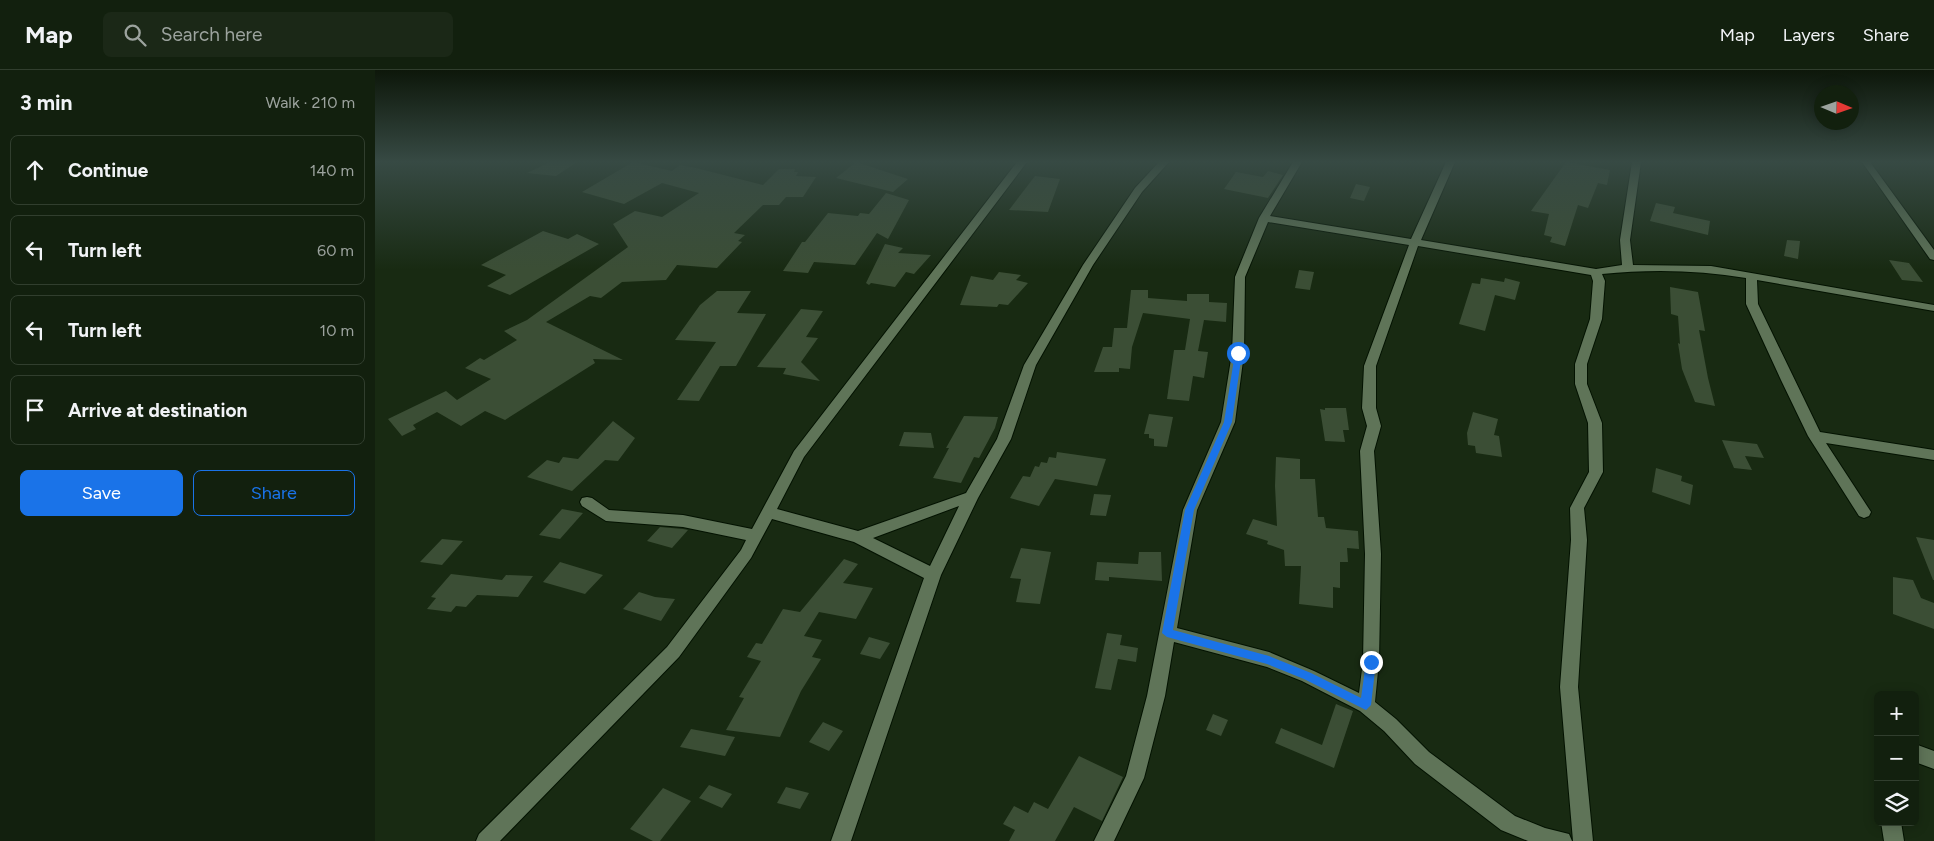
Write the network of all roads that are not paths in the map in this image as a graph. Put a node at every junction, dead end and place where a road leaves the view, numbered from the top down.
1 (995, 198) edge
2 (1133, 198) edge
3 (1276, 198) edge
4 (1435, 198) edge
5 (1631, 198) edge
6 (1892, 198) edge
7 (1265, 218) junction
8 (1414, 244) junction
9 (1934, 257) edge
10 (1628, 268) junction
11 (1596, 272) junction
12 (1751, 276) junction
13 (1934, 308) edge
14 (1815, 436) junction
15 (1934, 455) edge
16 (971, 497) junction
17 (587, 502) dead end
18 (767, 512) junction
19 (1865, 512) dead end
20 (755, 536) junction
21 (858, 537) junction
22 (933, 575) junction
23 (1167, 633) junction
24 (1366, 705) junction
25 (1919, 754) edge
26 (1934, 760) edge
27 (1892, 826) edge
28 (1551, 840) edge
29 (486, 841) edge
30 (841, 841) edge
31 (1104, 841) edge
32 (1583, 841) edge
33 (1894, 841) edge

1 - 18 street
2 - 16 street
3 - 7 street
4 - 8 street
5 - 10 street
6 - 9 street
7 - 8 street
7 - 23 street
8 - 11 street
8 - 24 street
10 - 11 street
10 - 12 street
11 - 32 street
12 - 13 street
12 - 14 street
14 - 15 street
14 - 19 street
16 - 21 street
16 - 22 street
17 - 20 street
18 - 20 street
18 - 21 street
20 - 29 street
21 - 22 street
22 - 30 street
23 - 24 street
23 - 31 street
24 - 28 street
25 - 26 street
27 - 33 street

